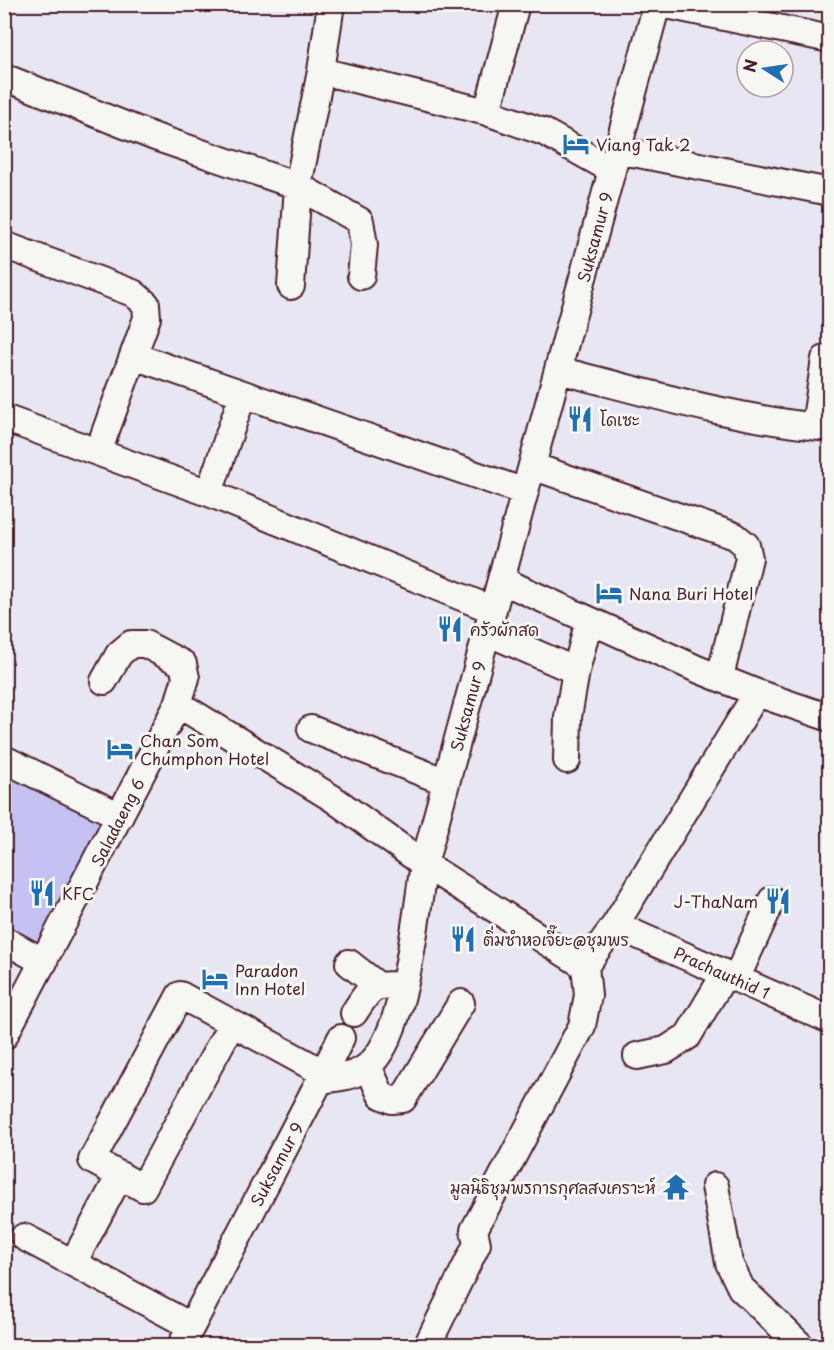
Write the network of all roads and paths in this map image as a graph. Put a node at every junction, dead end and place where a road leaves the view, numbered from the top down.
1 (331, 4) edge
2 (516, 4) edge
3 (657, 4) edge
4 (662, 4) edge
5 (758, 14) edge
6 (830, 39) edge
7 (321, 71) junction
8 (4, 81) edge
9 (487, 112) junction
10 (615, 160) junction
11 (298, 186) junction
12 (830, 192) edge
13 (4, 245) edge
14 (361, 276) dead end
15 (291, 286) dead end
16 (134, 356) junction
17 (825, 359) dead end
18 (558, 370) junction
19 (243, 394) junction
20 (4, 418) edge
21 (822, 427) edge
22 (98, 452) junction
23 (532, 466) junction
24 (525, 492) junction
25 (209, 494) junction
26 (501, 579) junction
27 (589, 620) junction
28 (490, 621) junction
29 (576, 671) junction
30 (720, 678) junction
31 (104, 681) dead end
32 (757, 693) junction
33 (178, 704) junction
34 (830, 718) edge
35 (311, 729) dead end
36 (4, 759) edge
37 (567, 760) dead end
38 (447, 782) junction
39 (120, 816) junction
40 (424, 864) junction
41 (772, 900) dead end
42 (615, 925) junction
43 (4, 940) edge
44 (44, 962) junction
45 (349, 963) dead end
46 (585, 966) junction
47 (730, 976) junction
48 (377, 985) junction
49 (404, 985) junction
50 (461, 1003) dead end
51 (354, 1012) dead end
52 (830, 1020) edge
53 (232, 1023) junction
54 (4, 1036) edge
55 (341, 1038) dead end
56 (637, 1056) dead end
57 (368, 1066) junction
58 (322, 1077) junction
59 (120, 1175) junction
60 (715, 1186) dead end
61 (24, 1237) dead end
62 (73, 1263) junction
63 (186, 1336) edge
64 (427, 1346) edge
65 (801, 1346) edge

1 - 7 street
2 - 9 street
3 - 10 street, Suksamur 9
4 - 5 street
5 - 6 street
7 - 9 street
7 - 11 street
8 - 11 street
9 - 10 street
10 - 12 street
10 - 18 street, Suksamur 9
11 - 14 street
11 - 15 street
13 - 16 street
16 - 19 street
16 - 22 street
17 - 21 street
18 - 21 street
18 - 23 street, Suksamur 9
19 - 24 street
19 - 25 street
20 - 22 street
22 - 25 street
23 - 24 street, Suksamur 9
23 - 30 street
24 - 26 street, Suksamur 9
25 - 28 street
26 - 27 street
26 - 28 street, Suksamur 9
27 - 29 street
27 - 30 street
28 - 29 street
28 - 38 street, Suksamur 9
29 - 37 street
30 - 32 street
31 - 33 street, Saladaeng 6
32 - 34 street
32 - 42 street
33 - 39 street, Saladaeng 6
33 - 40 street
35 - 38 street
36 - 39 street
38 - 40 street, Suksamur 9
39 - 44 street, Saladaeng 6
40 - 46 street
40 - 49 street, Suksamur 9
41 - 47 street
42 - 46 street
42 - 47 street, Prachauthid 1
43 - 44 street
44 - 54 street, Saladaeng 6
45 - 48 street
46 - 64 street
47 - 52 street, Prachauthid 1
47 - 56 street
48 - 49 street
48 - 51 street
49 - 57 street, Suksamur 9
50 - 57 street
53 - 58 street
53 - 59 street
53 - 59 street
55 - 58 street
57 - 58 street, Suksamur 9
58 - 63 street, Suksamur 9
59 - 62 street
60 - 65 street
61 - 62 street
62 - 63 street

